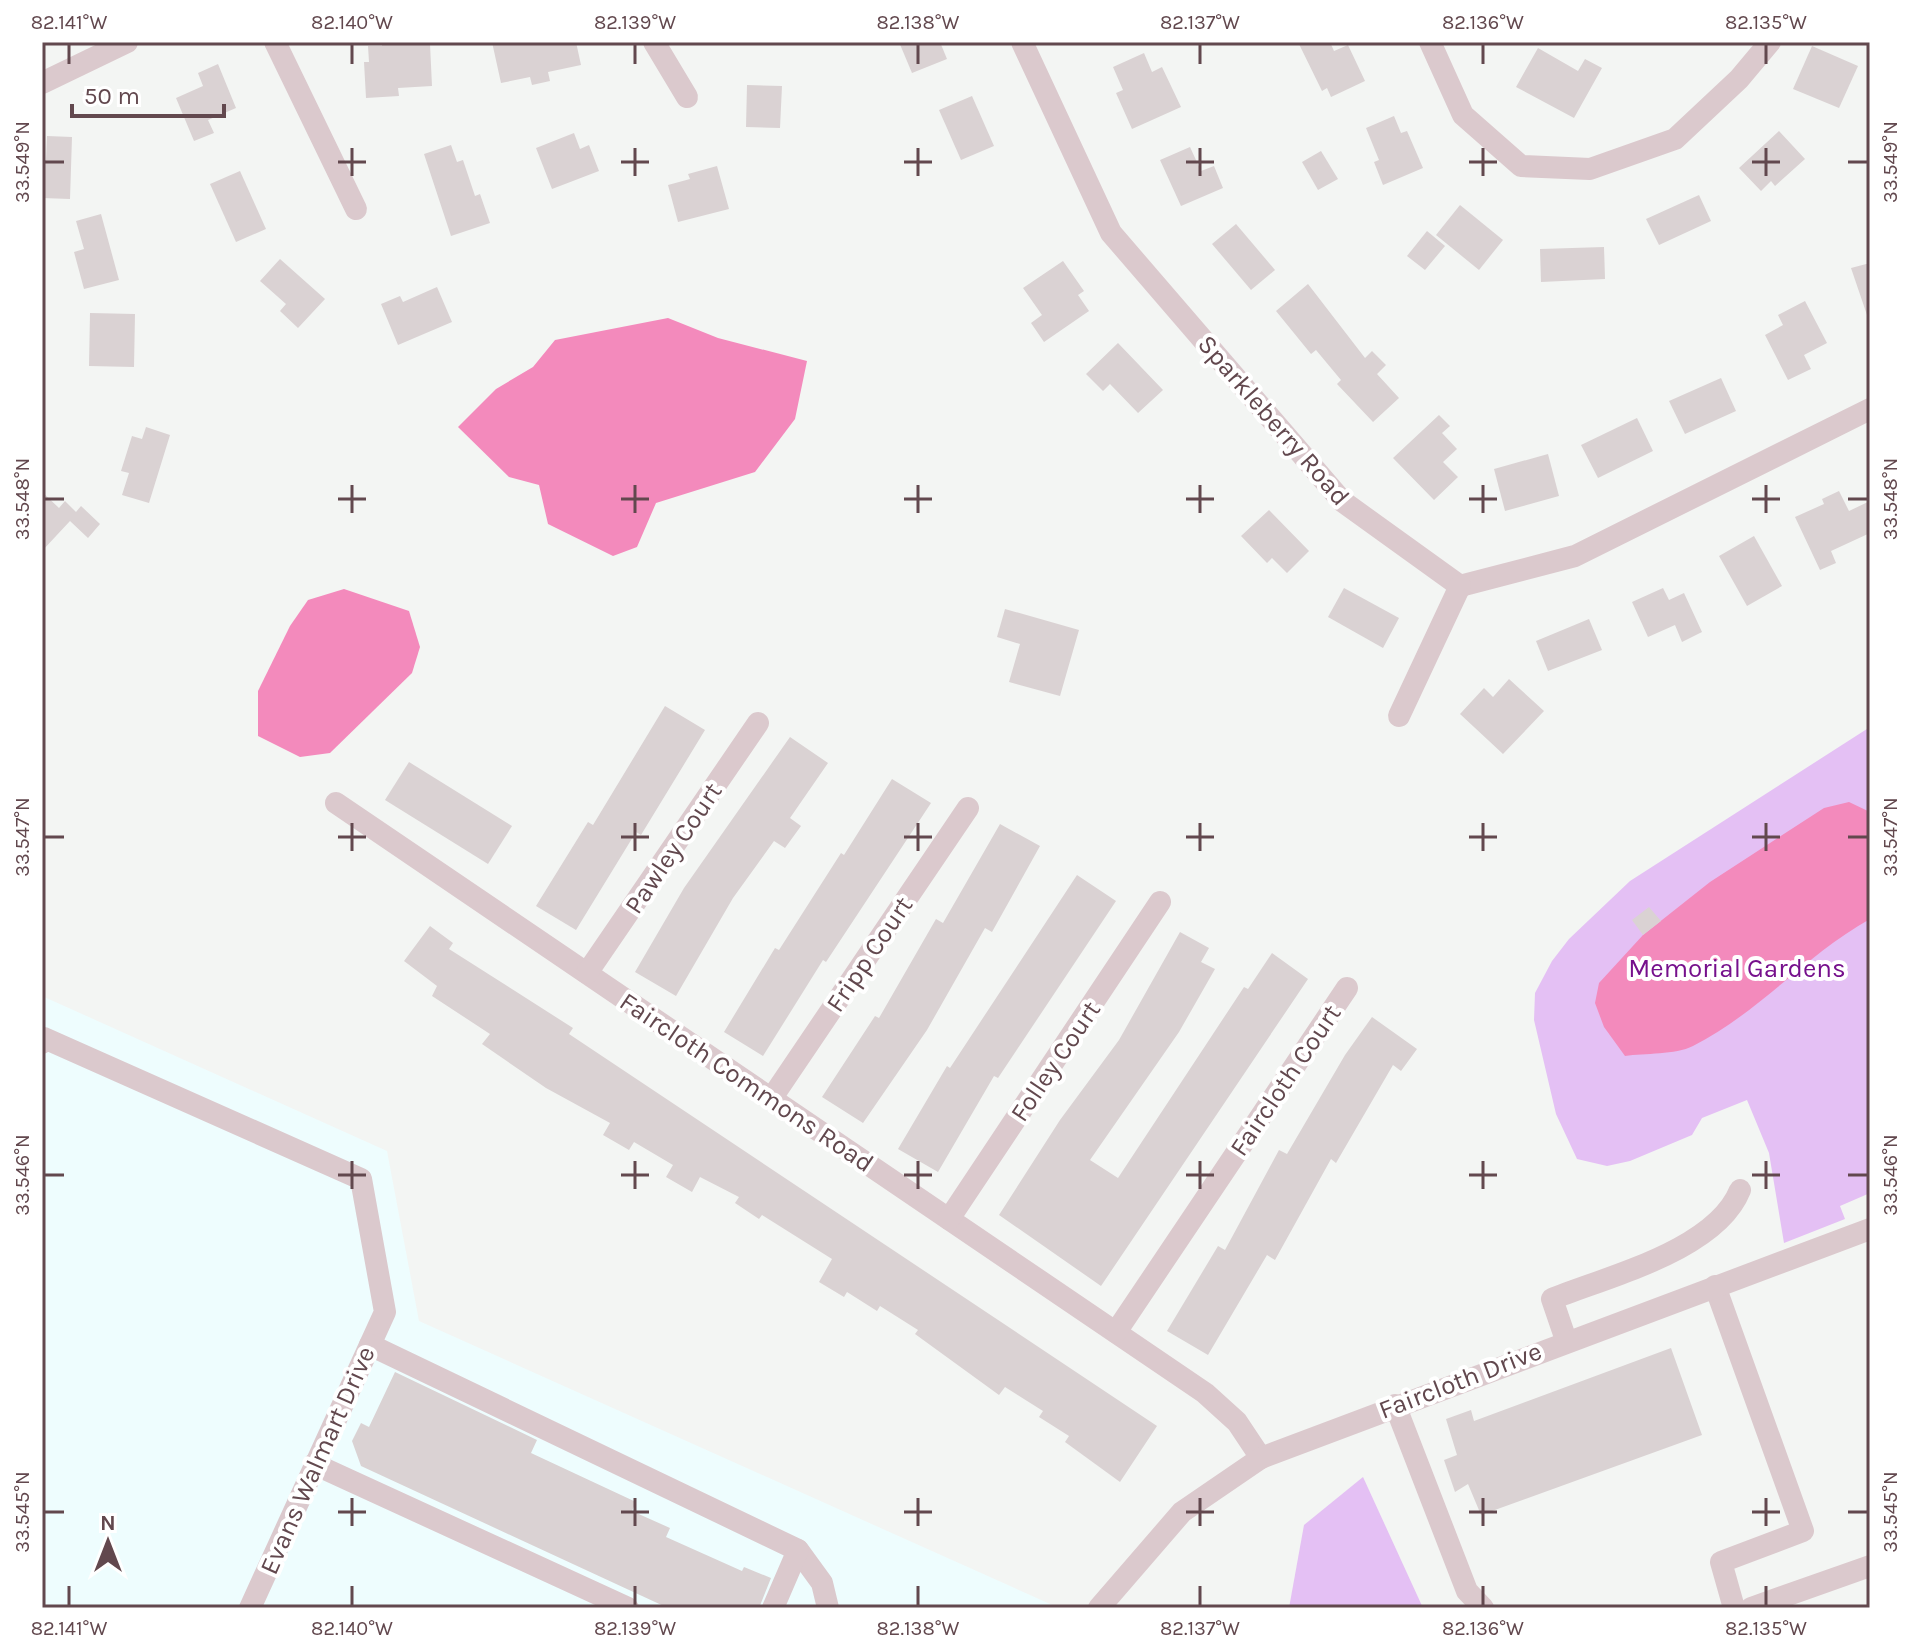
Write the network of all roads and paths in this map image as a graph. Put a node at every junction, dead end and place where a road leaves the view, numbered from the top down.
1 (127, 42) edge
2 (275, 42) edge
3 (654, 42) edge
4 (1022, 42) edge
5 (1430, 42) edge
6 (1770, 42) edge
7 (42, 83) edge
8 (687, 97) dead end
9 (356, 209) dead end
10 (1870, 409) edge
11 (1460, 586) junction
12 (1399, 716) dead end
13 (758, 723) dead end
14 (336, 803) dead end
15 (968, 808) dead end
16 (1160, 902) dead end
17 (587, 973) junction
18 (1347, 988) dead end
19 (43, 1039) edge
20 (771, 1099) junction
21 (1740, 1190) dead end
22 (949, 1219) junction
23 (1870, 1229) edge
24 (1715, 1286) junction
25 (1116, 1332) junction
26 (1566, 1340) junction
27 (370, 1345) junction
28 (1395, 1405) junction
29 (1261, 1458) junction
30 (314, 1464) junction
31 (798, 1550) junction
32 (1870, 1566) edge
33 (250, 1608) edge
34 (628, 1608) edge
35 (773, 1608) edge
36 (828, 1608) edge
37 (1099, 1608) edge
38 (1483, 1608) edge
39 (1734, 1608) edge
40 (1751, 1608) edge

1 - 7 street
2 - 9 street
3 - 8 street
4 - 11 street, Sparkleberry Road
5 - 6 street
10 - 11 street
11 - 12 street
13 - 17 street, Pawley Court
14 - 17 street, Faircloth Commons Road
15 - 20 street, Fripp Court
16 - 22 street, Folley Court
17 - 20 street, Faircloth Commons Road
18 - 25 street, Faircloth Court
19 - 27 street, Evans Walmart Drive
20 - 22 street, Faircloth Commons Road
21 - 26 street
22 - 25 street, Faircloth Commons Road
23 - 24 street, Faircloth Drive
24 - 26 street, Faircloth Drive
24 - 39 street
25 - 29 street, Faircloth Commons Road
26 - 28 street, Faircloth Drive
27 - 30 street, Evans Walmart Drive
27 - 31 street
28 - 29 street, Faircloth Drive
28 - 38 street
29 - 37 street, Faircloth Drive
30 - 33 street, Evans Walmart Drive
30 - 34 street
31 - 35 street
31 - 36 street
32 - 40 street

